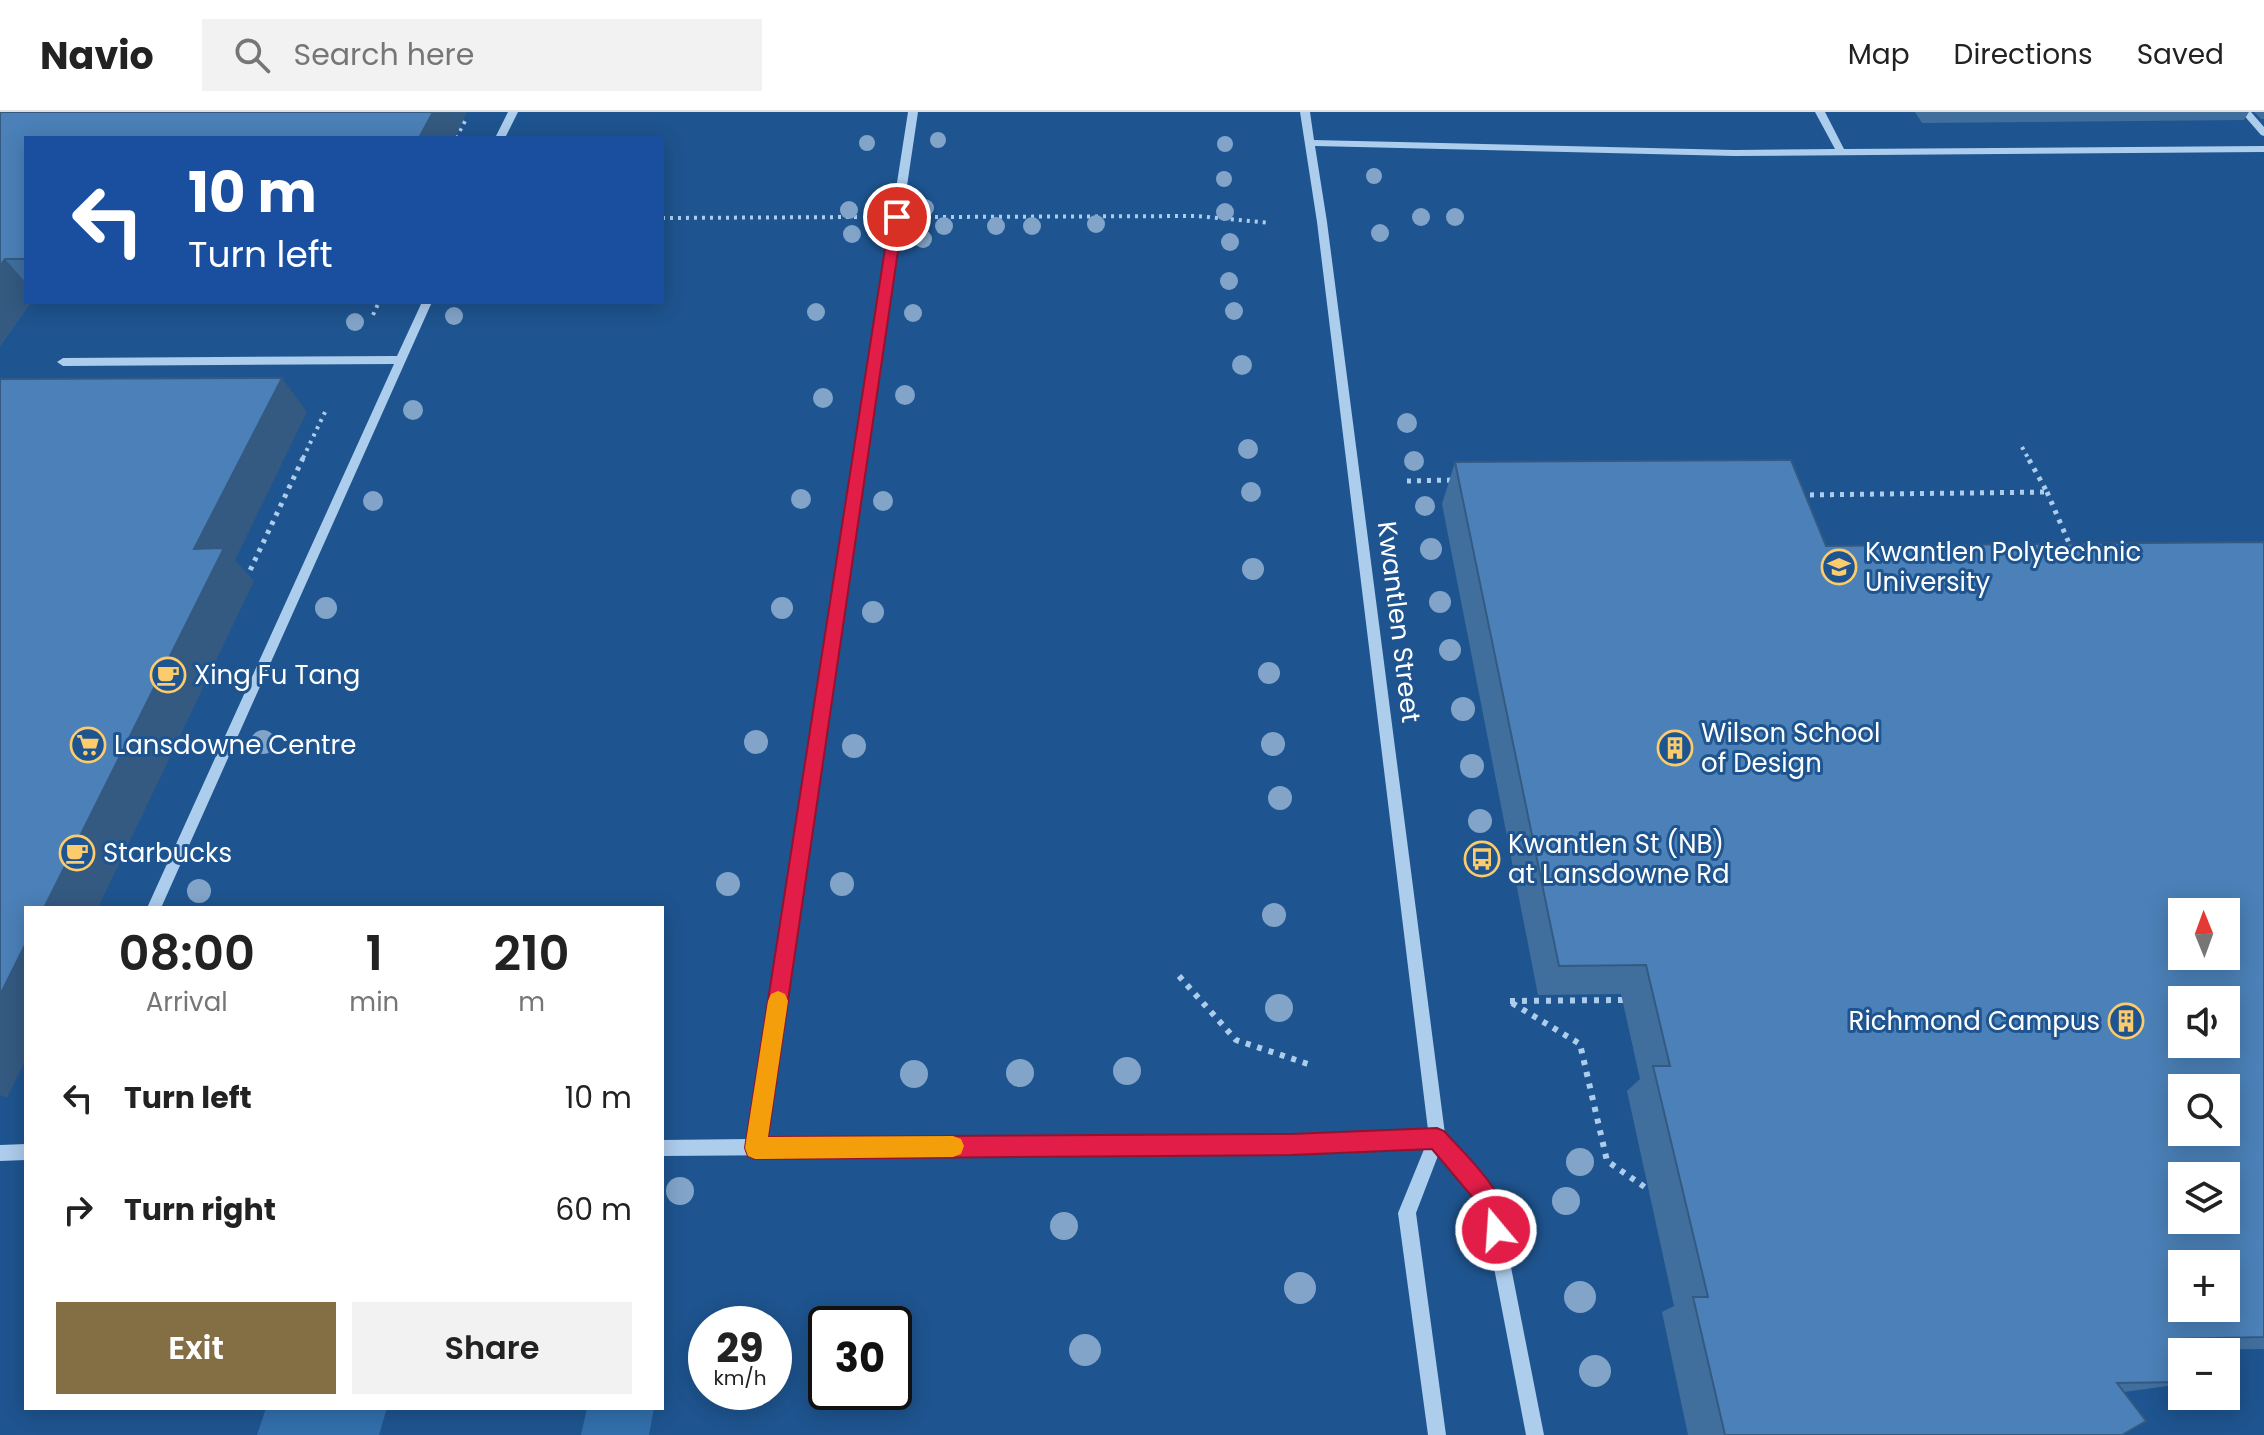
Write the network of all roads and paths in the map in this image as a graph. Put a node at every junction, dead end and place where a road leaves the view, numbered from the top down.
1 (513, 112) edge
2 (913, 112) edge
3 (1305, 112) edge
4 (1820, 112) edge
5 (2246, 112) edge
6 (463, 123) dead end
7 (2264, 133) edge
8 (457, 136) edge
9 (501, 136) edge
10 (1311, 143) junction
11 (2264, 149) edge
12 (1841, 152) junction
13 (897, 217) junction
14 (664, 218) edge
15 (1270, 223) dead end
16 (378, 304) edge
17 (426, 304) edge
18 (373, 315) dead end
19 (401, 360) junction
20 (63, 362) dead end
21 (327, 408) dead end
22 (2022, 447) dead end
23 (1466, 480) edge
24 (1407, 481) dead end
25 (2047, 492) junction
26 (1789, 495) edge
27 (2075, 558) edge
28 (240, 591) dead end
29 (155, 906) edge
30 (1179, 976) dead end
31 (1636, 1000) edge
32 (1314, 1066) dead end
33 (1437, 1138) junction
34 (664, 1148) edge
35 (755, 1148) junction
36 (24, 1152) edge
37 (0, 1153) edge
38 (1649, 1190) dead end
39 (1437, 1435) edge
40 (1535, 1435) edge

1 - 9 street
2 - 13 street
3 - 10 street, Kwantlen Street
4 - 12 street
5 - 7 street
6 - 8 path
10 - 12 street
10 - 33 street, Kwantlen Street
11 - 12 street
13 - 14 path
13 - 15 path
13 - 35 street
16 - 18 path
17 - 19 street
19 - 20 street
19 - 29 street
21 - 28 path
22 - 25 path
23 - 24 path
25 - 26 path
25 - 27 path
30 - 32 path
31 - 38 path
33 - 35 street
33 - 39 street, Kwantlen Street
33 - 40 street
34 - 35 street
36 - 37 street

